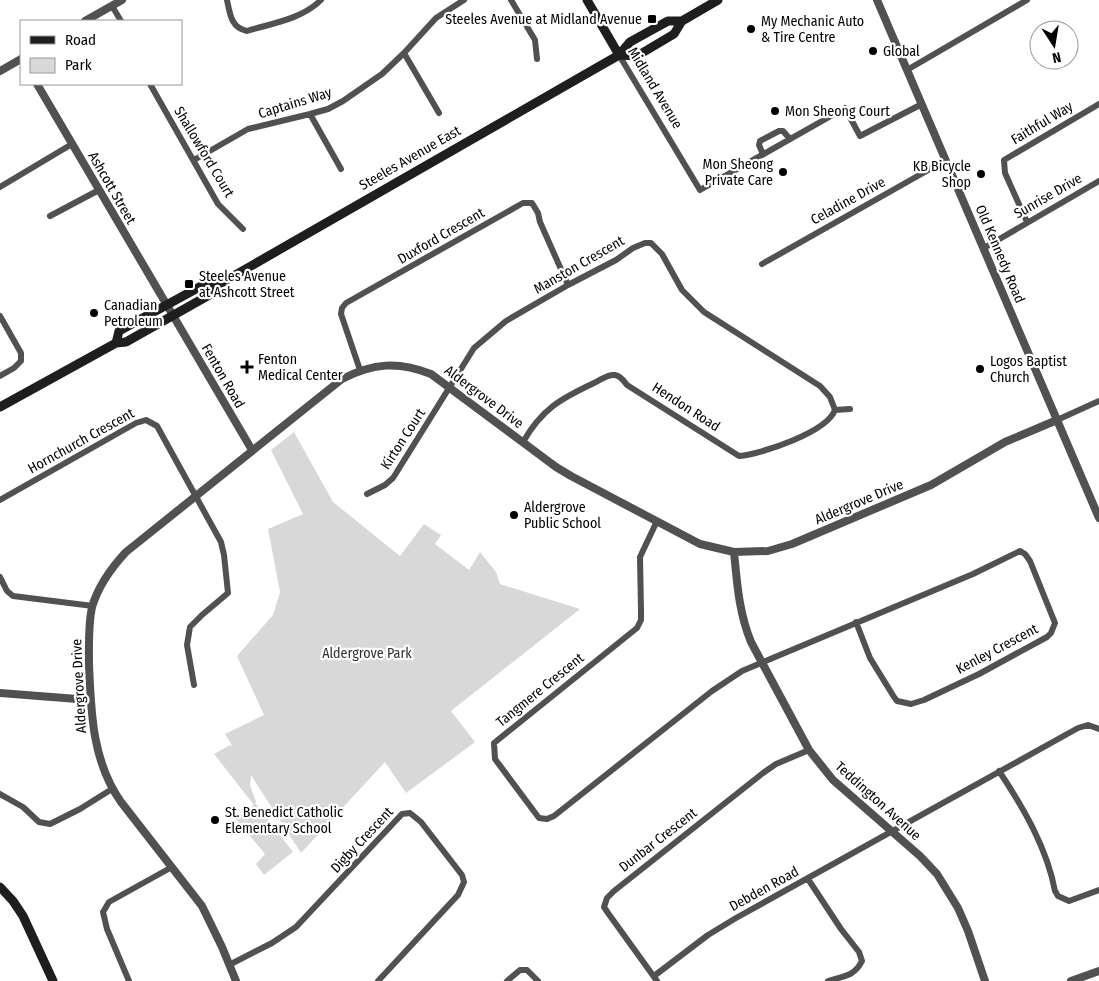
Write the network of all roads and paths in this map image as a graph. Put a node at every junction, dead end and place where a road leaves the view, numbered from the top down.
1 (122, 0) edge
2 (227, 0) edge
3 (321, 0) edge
4 (464, 0) edge
5 (511, 0) edge
6 (587, 0) edge
7 (718, 0) edge
8 (877, 0) edge
9 (1027, 0) edge
10 (112, 6) junction
11 (87, 20) edge
12 (120, 20) edge
13 (682, 21) junction
14 (404, 53) junction
15 (619, 55) junction
16 (537, 59) dead end
17 (20, 60) edge
18 (907, 70) junction
19 (0, 71) edge
20 (38, 85) edge
21 (151, 85) edge
22 (922, 104) junction
23 (1099, 104) edge
24 (438, 113) dead end
25 (310, 114) junction
26 (790, 139) junction
27 (72, 144) junction
28 (763, 154) junction
29 (194, 160) junction
30 (946, 160) junction
31 (341, 169) dead end
32 (1099, 181) edge
33 (0, 186) edge
34 (99, 190) junction
35 (50, 216) dead end
36 (1027, 222) junction
37 (243, 229) dead end
38 (984, 248) junction
39 (762, 264) dead end
40 (568, 285) junction
41 (216, 286) junction
42 (166, 305) junction
43 (173, 315) junction
44 (0, 316) edge
45 (116, 342) junction
46 (360, 370) junction
47 (0, 376) edge
48 (450, 388) junction
49 (1099, 401) edge
50 (0, 407) edge
51 (850, 408) dead end
52 (835, 410) junction
53 (1057, 420) junction
54 (523, 442) junction
55 (252, 450) junction
56 (367, 494) dead end
57 (194, 496) junction
58 (0, 500) edge
59 (1099, 518) edge
60 (658, 521) junction
61 (734, 552) junction
62 (0, 577) edge
63 (93, 606) junction
64 (856, 622) junction
65 (762, 663) junction
66 (194, 685) dead end
67 (0, 693) edge
68 (90, 700) junction
69 (1099, 729) edge
70 (809, 750) junction
71 (999, 771) junction
72 (112, 789) junction
73 (0, 794) edge
74 (892, 832) junction
75 (172, 867) junction
76 (808, 879) junction
77 (0, 887) edge
78 (1099, 890) edge
79 (229, 966) junction
80 (1099, 971) edge
81 (655, 978) edge
82 (53, 981) edge
83 (130, 981) edge
84 (236, 981) edge
85 (378, 981) edge
86 (507, 981) edge
87 (538, 981) edge
88 (828, 981) edge
89 (985, 981) edge
90 (1072, 981) edge

1 - 10 street
2 - 3 street
4 - 14 street, Captains Way
5 - 16 street
6 - 15 main road, Midland Avenue
7 - 13 main road, Steeles Avenue East
8 - 18 street, Old Kennedy Road
9 - 18 street
10 - 11 street
10 - 12 street
13 - 15 main road, Steeles Avenue East
13 - 15 main road, Steeles Avenue East
14 - 24 street
14 - 25 street, Captains Way
15 - 28 street, Midland Avenue
15 - 41 main road, Steeles Avenue East
17 - 19 street
18 - 22 street, Old Kennedy Road
20 - 27 street, Ashcott Street
21 - 29 street, Shallowford Court
22 - 26 street
22 - 30 street, Old Kennedy Road
23 - 36 street, Faithful Way
25 - 29 street, Captains Way
25 - 31 street
26 - 28 street
26 - 28 street
27 - 33 street
27 - 34 street, Ashcott Street
29 - 37 street, Shallowford Court
30 - 38 street, Old Kennedy Road
30 - 39 street, Celadine Drive
32 - 36 street, Sunrise Drive
34 - 35 street
34 - 42 street, Ashcott Street
36 - 38 street, Sunrise Drive
38 - 53 street, Old Kennedy Road
40 - 46 street, Duxford Crescent
40 - 48 street, Manston Crescent
40 - 52 street, Manston Crescent
41 - 42 main road, Steeles Avenue East
41 - 43 main road, Steeles Avenue East
42 - 43 street, Ashcott Street
42 - 45 main road, Steeles Avenue East
43 - 45 main road, Steeles Avenue East
43 - 55 street, Fenton Road
44 - 47 street
45 - 50 main road, Steeles Avenue East
46 - 48 street, Aldergrove Drive
46 - 55 street, Aldergrove Drive
48 - 54 street, Aldergrove Drive
48 - 56 street, Kirton Court
49 - 53 street, Aldergrove Drive
51 - 52 street
52 - 54 street, Hendon Road
53 - 59 street, Old Kennedy Road
53 - 61 street, Aldergrove Drive
54 - 60 street, Aldergrove Drive
55 - 57 street, Aldergrove Drive
57 - 58 street, Hornchurch Crescent
57 - 63 street, Aldergrove Drive
57 - 66 street
60 - 61 street, Aldergrove Drive
60 - 65 street, Tangmere Crescent
61 - 65 street, Teddington Avenue
62 - 63 street
63 - 68 street, Aldergrove Drive
64 - 64 street, Kenley Crescent
64 - 65 street, Kenley Crescent
65 - 70 street, Teddington Avenue
67 - 68 street
68 - 72 street, Aldergrove Drive
69 - 71 street, Debden Road
70 - 74 street, Teddington Avenue
70 - 81 street, Dunbar Crescent
71 - 74 street, Debden Road
71 - 78 street
72 - 73 street
72 - 75 street, Aldergrove Drive
74 - 76 street, Debden Road
74 - 89 street, Teddington Avenue
75 - 79 street, Aldergrove Drive
75 - 83 street
76 - 81 street, Debden Road
76 - 88 street
77 - 82 main road
79 - 84 street, Aldergrove Drive
79 - 85 street, Digby Crescent
80 - 90 street
86 - 87 street

